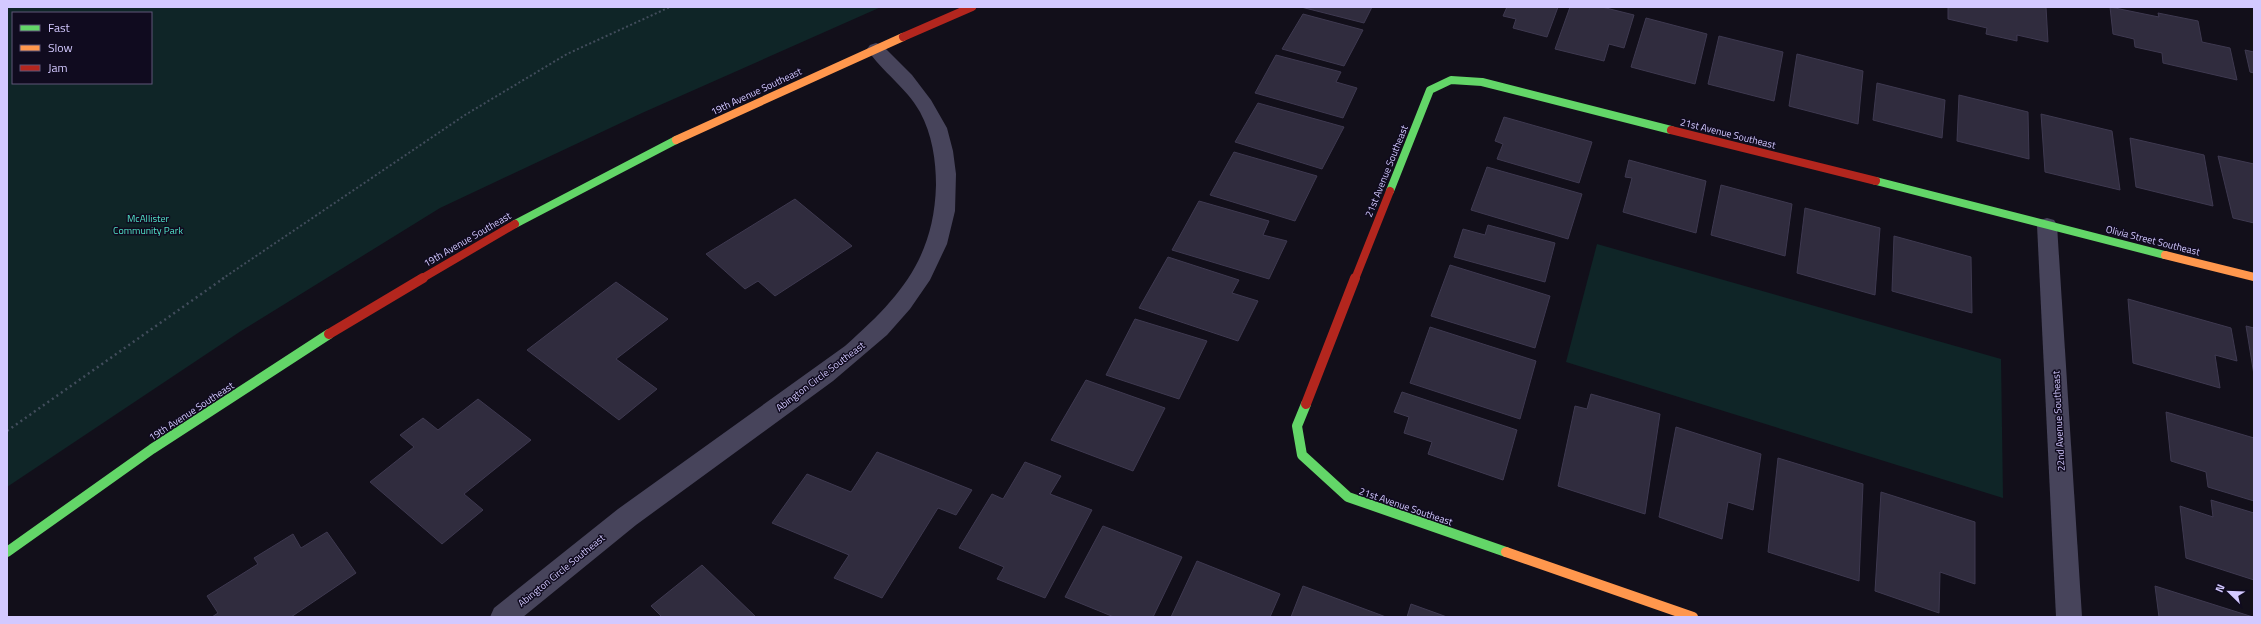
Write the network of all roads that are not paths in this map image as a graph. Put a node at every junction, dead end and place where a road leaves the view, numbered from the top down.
1 (972, 7) edge
2 (876, 49) junction
3 (2047, 225) junction
4 (2254, 278) edge
5 (7, 552) edge
6 (503, 617) edge
7 (1693, 617) edge
8 (2069, 617) edge

1 - 2 street, 19th Avenue Southeast
2 - 5 street, 19th Avenue Southeast
2 - 6 street, Abington Circle Southeast
3 - 4 street, Olivia Street Southeast
3 - 7 street, 21st Avenue Southeast
3 - 8 street, 22nd Avenue Southeast

